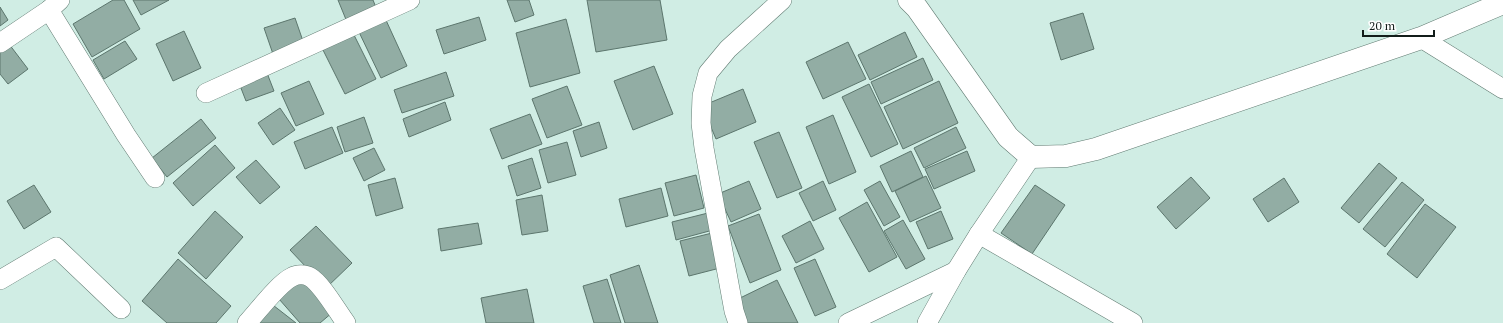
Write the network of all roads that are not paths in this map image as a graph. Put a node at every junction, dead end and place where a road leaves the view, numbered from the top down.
1 (410, 0) edge
2 (782, 0) edge
3 (909, 0) edge
4 (1489, 4) edge
5 (55, 5) edge
6 (1421, 38) junction
7 (0, 42) edge
8 (1503, 89) edge
9 (206, 93) dead end
10 (1031, 157) junction
11 (156, 178) dead end
12 (979, 234) junction
13 (956, 271) junction
14 (0, 280) edge
15 (121, 309) dead end
16 (247, 323) edge
17 (346, 323) edge
18 (738, 323) edge
19 (848, 323) edge
20 (928, 323) edge
21 (1133, 323) edge

1 - 9 street
2 - 18 street
3 - 10 street
4 - 6 street
5 - 7 street
5 - 11 street
6 - 8 street
6 - 10 street
10 - 12 street
12 - 13 street
12 - 21 street
13 - 19 street
13 - 20 street
14 - 15 street
16 - 17 street

